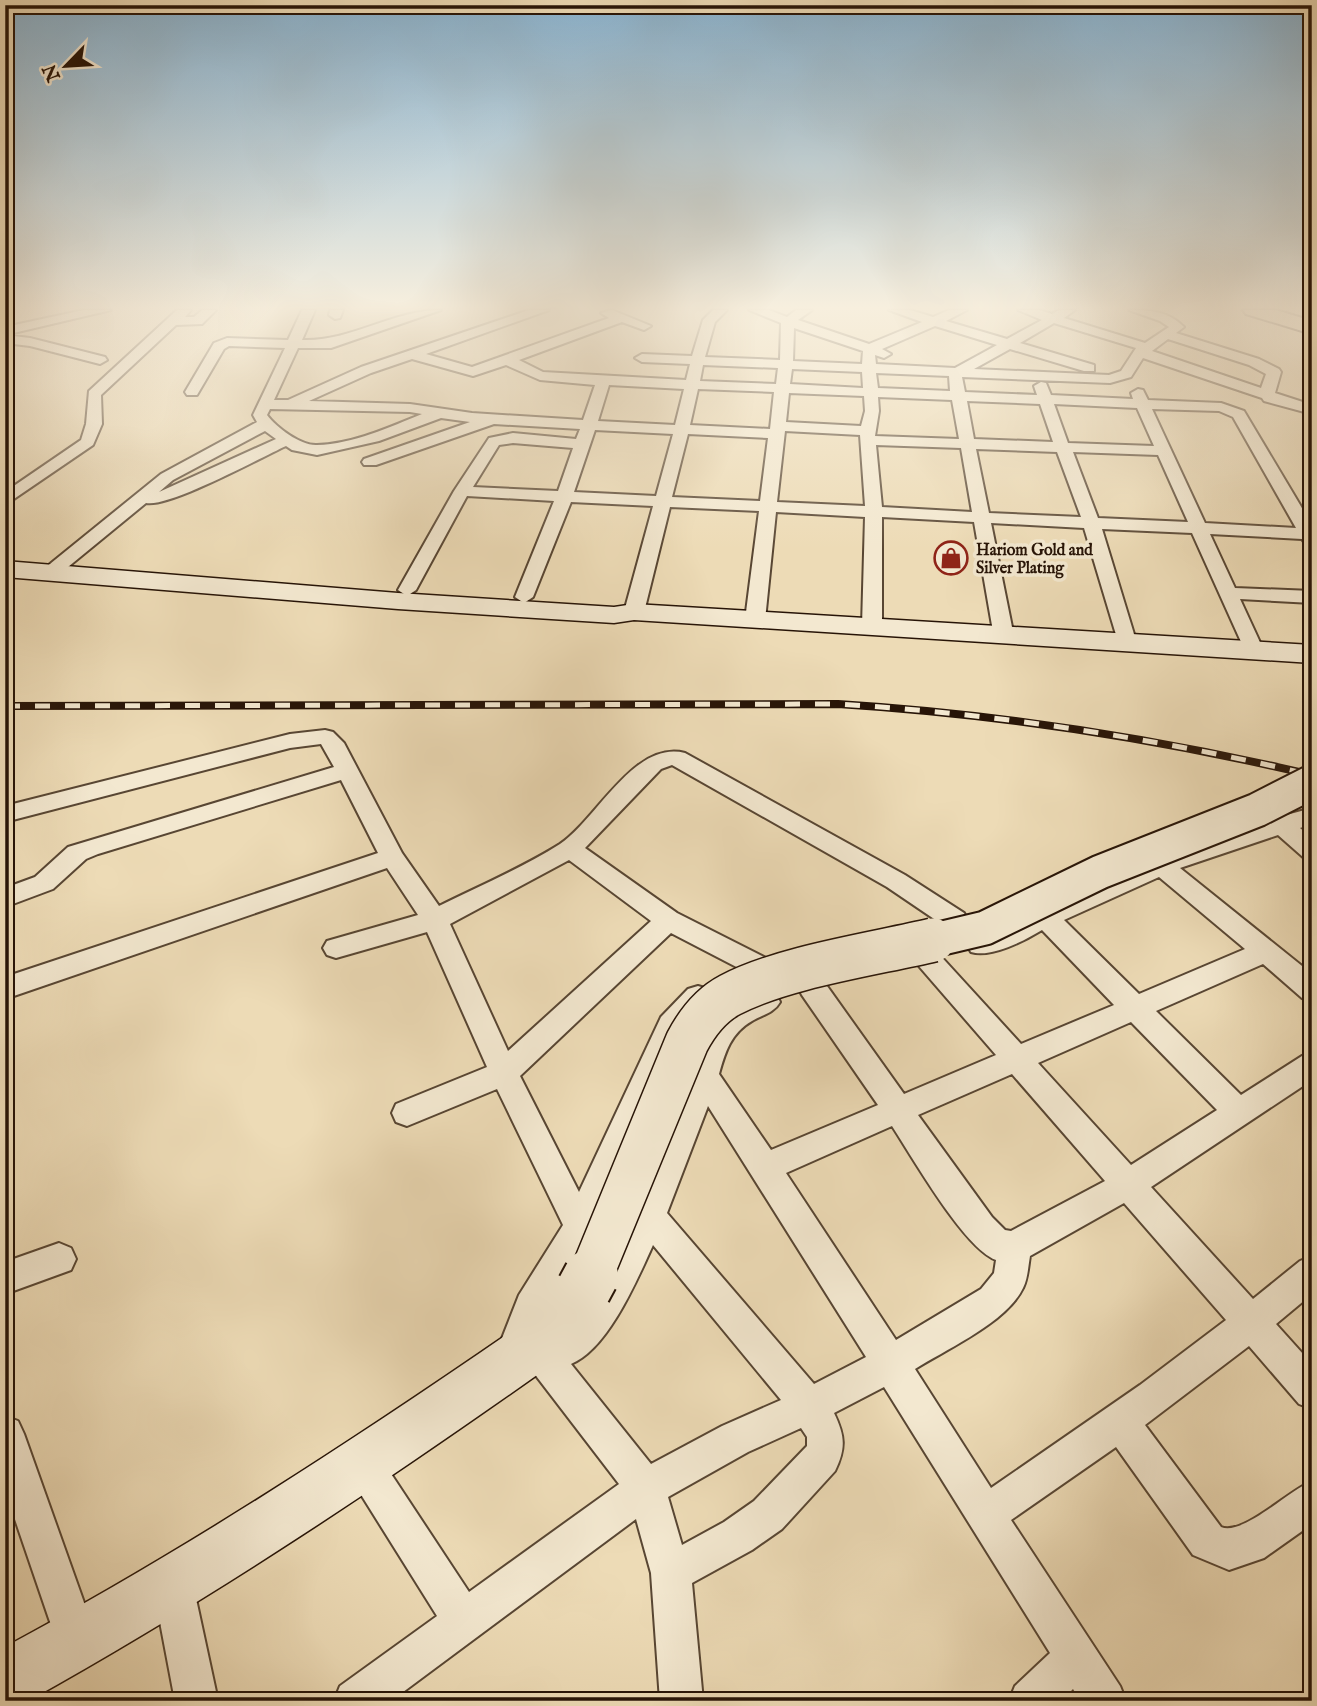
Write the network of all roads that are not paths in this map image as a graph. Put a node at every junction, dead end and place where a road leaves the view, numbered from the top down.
1 (99, 390) edge
2 (273, 390) edge
3 (303, 390) edge
4 (600, 390) edge
5 (691, 390) edge
6 (782, 390) edge
7 (829, 390) edge
8 (958, 390) edge
9 (1043, 390) edge
10 (1137, 390) edge
11 (1247, 390) edge
12 (1267, 390) edge
13 (870, 391) junction
14 (959, 395) junction
15 (1269, 398) junction
16 (1046, 400) junction
17 (267, 404) junction
18 (290, 404) junction
19 (1143, 404) junction
20 (1312, 410) edge
21 (441, 412) junction
22 (492, 420) junction
23 (266, 424) junction
24 (589, 425) junction
25 (682, 428) junction
26 (777, 430) junction
27 (868, 435) junction
28 (288, 439) junction
29 (966, 442) junction
30 (582, 444) junction
31 (1063, 447) junction
32 (1165, 451) junction
33 (370, 463) dead end
34 (462, 491) junction
35 (565, 495) junction
36 (5, 500) edge
37 (663, 500) junction
38 (136, 501) junction
39 (768, 505) junction
40 (874, 512) junction
41 (983, 517) junction
42 (1092, 524) junction
43 (1198, 529) junction
44 (1310, 536) edge
45 (5, 559) edge
46 (57, 568) junction
47 (5, 569) edge
48 (407, 590) junction
49 (1227, 593) junction
50 (524, 597) junction
51 (1312, 597) edge
52 (629, 612) junction
53 (755, 620) junction
54 (872, 626) junction
55 (1004, 638) junction
56 (1127, 644) junction
57 (1254, 651) junction
58 (1312, 654) edge
59 (348, 770) junction
60 (1312, 782) edge
61 (1312, 801) edge
62 (5, 814) edge
63 (1312, 816) edge
64 (1281, 825) junction
65 (570, 849) junction
66 (1312, 851) edge
67 (391, 857) junction
68 (1162, 866) junction
69 (5, 898) edge
70 (1045, 916) junction
71 (435, 920) junction
72 (668, 920) junction
73 (955, 920) junction
74 (336, 947) dead end
75 (1265, 952) junction
76 (927, 958) junction
77 (760, 967) junction
78 (812, 987) junction
79 (5, 988) edge
80 (1312, 990) edge
81 (1133, 1007) junction
82 (1016, 1057) junction
83 (1312, 1065) edge
84 (504, 1073) junction
85 (704, 1076) junction
86 (896, 1109) junction
87 (407, 1113) dead end
88 (1239, 1113) junction
89 (766, 1167) junction
90 (1127, 1185) junction
91 (649, 1215) junction
92 (580, 1226) junction
93 (1014, 1247) junction
94 (59, 1259) dead end
95 (1312, 1272) edge
96 (5, 1278) edge
97 (1252, 1323) junction
98 (526, 1360) junction
99 (889, 1365) junction
100 (1312, 1391) edge
101 (808, 1406) junction
102 (1121, 1423) junction
103 (5, 1434) edge
104 (363, 1464) junction
105 (646, 1488) junction
106 (1312, 1500) edge
107 (986, 1514) junction
108 (671, 1573) junction
109 (173, 1585) junction
110 (463, 1620) junction
111 (77, 1643) junction
112 (1076, 1657) junction
113 (5, 1680) edge
114 (197, 1701) edge
115 (355, 1701) edge
116 (682, 1701) edge
117 (1030, 1701) edge
118 (1105, 1701) edge

1 - 36 street
2 - 17 street
3 - 18 street
4 - 24 street
5 - 25 street
6 - 26 street
7 - 13 street
8 - 14 street
9 - 16 street
10 - 19 street
11 - 15 street
12 - 15 street
13 - 14 street
13 - 27 street
14 - 16 street
14 - 29 street
15 - 20 street
16 - 19 street
16 - 31 street
17 - 18 street
17 - 23 street
18 - 21 street
19 - 32 street
19 - 44 street
21 - 22 street
21 - 28 street
22 - 24 street
22 - 33 street
23 - 28 street
23 - 38 street
24 - 25 street
24 - 30 street
25 - 26 street
25 - 37 street
26 - 27 street
26 - 39 street
27 - 29 street
27 - 40 street
28 - 38 street
29 - 31 street
29 - 41 street
30 - 34 street
30 - 35 street
31 - 32 street
31 - 42 street
32 - 43 street
34 - 35 street
34 - 48 street
35 - 37 street
35 - 50 street
37 - 39 street
37 - 52 street
38 - 46 street
39 - 40 street
39 - 53 street
40 - 41 street
40 - 54 street
41 - 42 street
41 - 55 street
42 - 43 street
42 - 56 street
43 - 44 street
43 - 49 street
45 - 46 street
46 - 47 street
46 - 48 street
46 - 52 street
48 - 50 street
49 - 51 street
49 - 57 street
50 - 52 street
52 - 53 street
53 - 54 street
54 - 55 street
55 - 56 street
56 - 57 street
57 - 58 street
59 - 62 street
59 - 67 street
59 - 69 street
60 - 98 street, bridge
61 - 73 street
63 - 64 street
64 - 66 street
64 - 68 street
65 - 71 street
65 - 72 street
65 - 73 street
67 - 71 street
67 - 79 street
68 - 70 street
68 - 75 street
70 - 76 street
70 - 81 street
71 - 74 street
71 - 84 street
72 - 77 street
72 - 84 street
73 - 77 street
75 - 80 street
75 - 81 street
76 - 78 street
76 - 82 street
77 - 92 street
78 - 85 street
78 - 86 street
81 - 82 street
81 - 88 street
82 - 86 street
82 - 90 street
83 - 88 street
84 - 87 street
84 - 92 street
85 - 89 street
85 - 91 street
86 - 89 street
86 - 93 street
88 - 90 street
89 - 99 street
90 - 93 street
90 - 97 street
91 - 98 street
91 - 101 street
92 - 98 street
93 - 99 street
94 - 96 street
95 - 97 street
97 - 100 street
97 - 102 street
98 - 104 street
98 - 105 street
99 - 101 street
99 - 107 street
101 - 105 street
101 - 108 street
102 - 106 street
102 - 107 street
103 - 111 street
104 - 109 street
104 - 110 street
105 - 108 street
105 - 110 street
107 - 112 street
108 - 116 street
109 - 111 street
109 - 114 street
110 - 115 street
111 - 113 street
112 - 117 street
112 - 118 street

